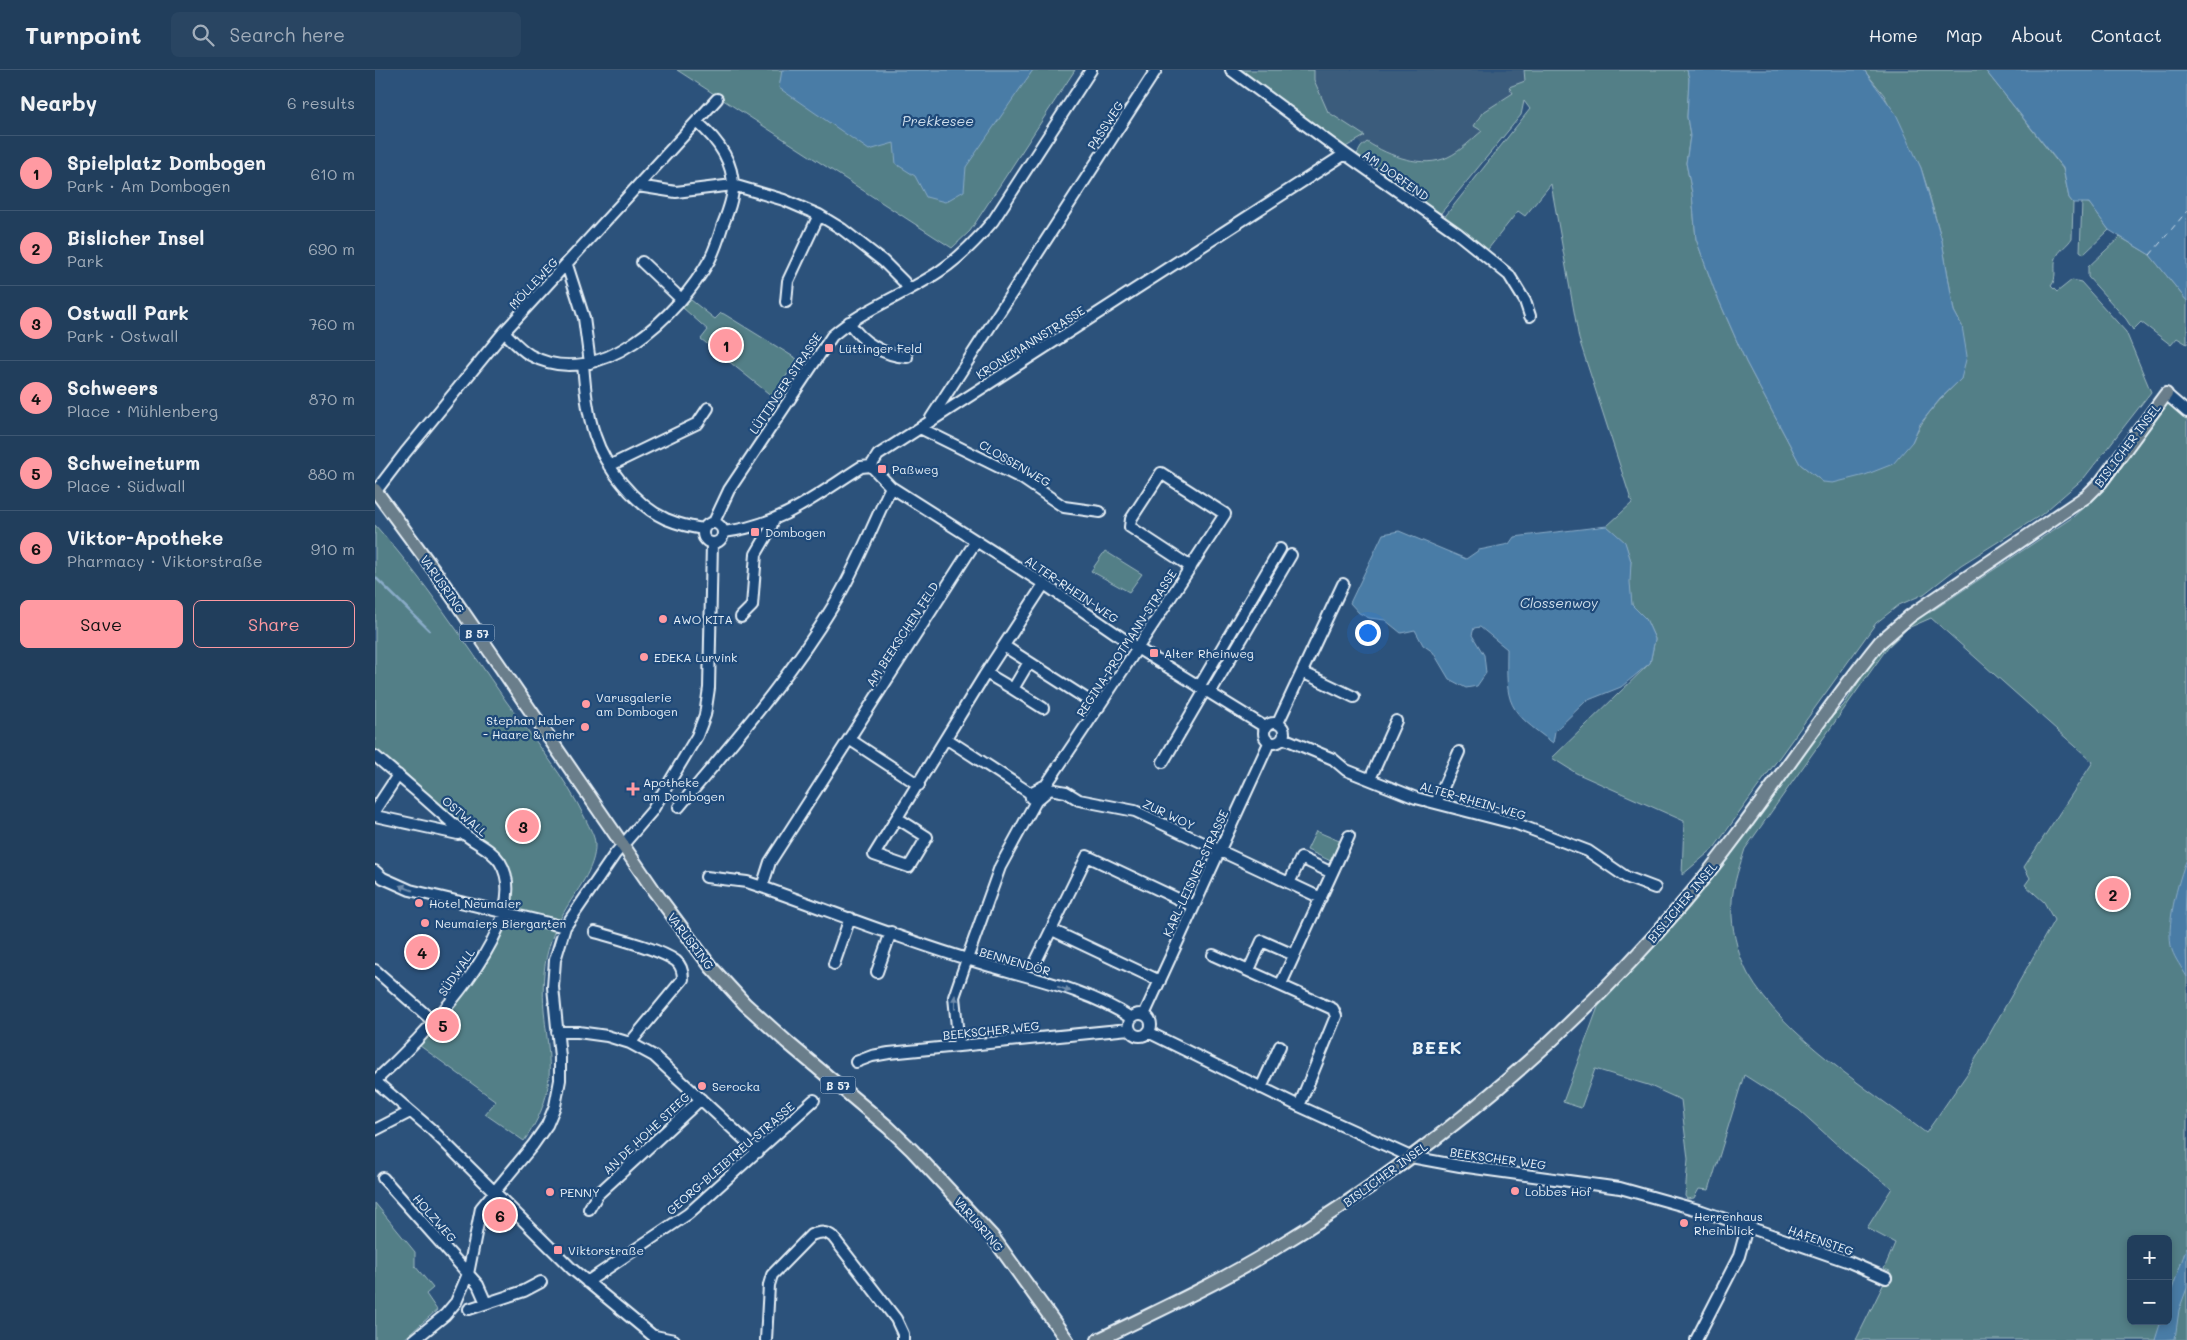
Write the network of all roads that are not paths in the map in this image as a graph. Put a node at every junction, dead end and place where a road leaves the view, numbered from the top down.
1 (1091, 70) edge
2 (1156, 70) edge
3 (1231, 70) edge
4 (717, 99) dead end
5 (697, 122) junction
6 (1345, 154) junction
7 (733, 185) junction
8 (638, 186) junction
9 (819, 215) junction
10 (642, 262) dead end
11 (567, 265) junction
12 (908, 289) junction
13 (681, 299) junction
14 (786, 302) dead end
15 (1530, 316) dead end
16 (849, 322) junction
17 (505, 332) junction
18 (907, 357) dead end
19 (587, 364) junction
20 (2165, 394) joint
21 (708, 408) dead end
22 (2187, 412) edge
23 (929, 421) junction
24 (920, 428) junction
25 (609, 466) junction
26 (871, 466) junction
27 (891, 487) junction
28 (375, 490) edge
29 (1100, 512) dead end
30 (773, 521) junction
31 (714, 522) junction
32 (703, 529) junction
33 (724, 532) junction
34 (976, 541) junction
35 (712, 543) junction
36 (1279, 549) dead end
37 (1291, 555) dead end
38 (1191, 567) junction
39 (1044, 584) junction
40 (1343, 584) dead end
41 (741, 617) dead end
42 (1004, 646) junction
43 (1137, 648) junction
44 (1029, 662) junction
45 (1302, 672) junction
46 (986, 673) junction
47 (1013, 689) junction
48 (1205, 690) junction
49 (1354, 697) dead end
50 (1099, 707) junction
51 (1043, 708) dead end
52 (1396, 721) dead end
53 (1278, 723) junction
54 (1265, 727) junction
55 (1283, 738) junction
56 (849, 739) junction
57 (947, 739) junction
58 (1269, 742) junction
59 (1459, 752) dead end
60 (375, 756) edge
61 (1163, 762) dead end
62 (398, 774) junction
63 (1370, 779) junction
64 (919, 785) junction
65 (1048, 787) junction
66 (1033, 797) junction
67 (1436, 803) junction
68 (679, 807) dead end
69 (375, 810) edge
70 (375, 816) edge
71 (897, 818) junction
72 (458, 834) dead end
73 (1349, 836) dead end
74 (623, 844) junction
75 (1219, 851) junction
76 (375, 871) edge
77 (1332, 873) junction
78 (706, 877) dead end
79 (1289, 883) junction
80 (762, 887) junction
81 (1655, 888) dead end
82 (1321, 898) junction
83 (1193, 906) junction
84 (504, 911) junction
85 (850, 918) junction
86 (565, 927) junction
87 (1052, 930) junction
88 (595, 932) dead end
89 (891, 932) junction
90 (1213, 955) dead end
91 (1294, 955) junction
92 (967, 960) junction
93 (1036, 961) dead end
94 (834, 964) dead end
95 (375, 970) edge
96 (1249, 970) junction
97 (877, 972) dead end
98 (1160, 981) junction
99 (1281, 984) junction
100 (1144, 1015) junction
101 (1131, 1018) junction
102 (435, 1022) junction
103 (1129, 1029) junction
104 (557, 1032) junction
105 (1148, 1032) junction
106 (630, 1043) junction
107 (959, 1046) junction
108 (1280, 1046) dead end
109 (856, 1062) dead end
110 (375, 1081) edge
111 (1261, 1088) junction
112 (701, 1098) junction
113 (814, 1100) dead end
114 (1299, 1106) junction
115 (410, 1112) junction
116 (375, 1130) edge
117 (758, 1152) junction
118 (1411, 1157) junction
119 (383, 1178) dead end
120 (493, 1192) junction
121 (589, 1209) dead end
122 (1747, 1227) junction
123 (468, 1274) junction
124 (1886, 1278) dead end
125 (541, 1282) dead end
126 (587, 1282) junction
127 (485, 1303) junction
128 (469, 1309) dead end
129 (657, 1338) edge
130 (414, 1340) edge
131 (674, 1340) edge
132 (766, 1340) edge
133 (903, 1340) edge
134 (1067, 1340) edge
135 (1098, 1340) edge
136 (1696, 1340) edge

1 - 12 street, LÜTTINGER STRASSE
2 - 23 street, PASSWEG
3 - 6 street, AM DORFEND
4 - 5 street, MÖLLEWEG
5 - 7 street
5 - 8 street, MÖLLEWEG
6 - 15 street, AM DORFEND
6 - 23 street, KRONEMANNSTRASSE
7 - 8 street
7 - 9 street
7 - 13 street
8 - 11 street, MÖLLEWEG
9 - 12 street
9 - 14 street
10 - 13 street
11 - 17 street, MÖLLEWEG
11 - 19 street
12 - 16 street, LÜTTINGER STRASSE
13 - 19 street
16 - 18 street
16 - 31 street, LÜTTINGER STRASSE
17 - 19 street
17 - 28 street, MÖLLEWEG
19 - 25 street
20 - 22 street, BISLICHER INSEL
20 - 118 main road, BISLICHER INSEL
21 - 25 street
23 - 24 street, KRONEMANNSTRASSE
24 - 26 street, KRONEMANNSTRASSE
24 - 29 street, CLOSSENWEG
25 - 32 street
26 - 27 street, ALTER-RHEIN-WEG
26 - 30 street, KRONEMANNSTRASSE
27 - 34 street, ALTER-RHEIN-WEG
27 - 68 street
28 - 74 main road, VARUSRING / B 57
30 - 33 street, KRONEMANNSTRASSE
30 - 41 street
31 - 32 street
31 - 33 street
32 - 35 street
33 - 35 street
34 - 39 street, ALTER-RHEIN-WEG
34 - 56 street, AM BEEKSCHEN FELD
35 - 74 street
36 - 48 street
37 - 48 street
38 - 38 street, REGINA-PROTMANN-STRASSE
38 - 43 street, REGINA-PROTMANN-STRASSE
39 - 42 street
39 - 43 street, ALTER-RHEIN-WEG
40 - 45 street
42 - 44 street
42 - 46 street
43 - 48 street, ALTER-RHEIN-WEG
43 - 50 street, REGINA-PROTMANN-STRASSE
44 - 47 street
44 - 50 street
45 - 49 street
45 - 53 street
46 - 47 street
46 - 57 street
47 - 51 street
48 - 54 street, ALTER-RHEIN-WEG
48 - 61 street
50 - 65 street, REGINA-PROTMANN-STRASSE
52 - 63 street
53 - 54 street
53 - 55 street
54 - 58 street
55 - 58 street
55 - 63 street, ALTER-RHEIN-WEG
56 - 64 street
56 - 80 street, AM BEEKSCHEN FELD
57 - 64 street
57 - 66 street
58 - 75 street, KARL-LEISNER-STRASSE
59 - 67 street
60 - 62 street, OSTWALL
62 - 69 street
62 - 84 street, OSTWALL
63 - 67 street, ALTER-RHEIN-WEG
64 - 71 street
65 - 66 street, REGINA-PROTMANN-STRASSE
65 - 75 street, ZUR WOY
66 - 92 street, REGINA-PROTMANN-STRASSE
67 - 81 street, ALTER-RHEIN-WEG
70 - 72 street
71 - 71 street
73 - 77 street
74 - 86 street
74 - 134 main road, VARUSRING / B 57
75 - 79 street, ZUR WOY
75 - 83 street, KARL-LEISNER-STRASSE
84 -> 76 street
77 - 79 street
77 - 82 street
78 - 80 street, BENNENDÖR
79 - 82 street, ZUR WOY
80 - 85 street, BENNENDÖR
82 - 91 street
83 - 87 street
83 - 98 street, KARL-LEISNER-STRASSE
84 - 86 street
84 - 102 street, SÜDWALL
85 - 89 street, BENNENDÖR
85 - 94 street
86 - 104 street
87 - 93 street
87 - 98 street
88 - 106 street
89 - 92 street, BENNENDÖR
89 - 97 street
90 - 96 street
91 - 96 street
91 - 99 street
92 -> 101 street, BENNENDÖR
107 -> 92 street, REGINA-PROTMANN-STRASSE
95 - 102 street
96 - 99 street
98 - 100 street, KARL-LEISNER-STRASSE
99 - 114 street
100 - 101 street
100 - 105 street
101 - 103 street
102 - 110 street, SÜDWALL
103 - 105 street
103 - 107 street, BEEKSCHER WEG
104 - 106 street
104 - 120 street
105 - 111 street, BEEKSCHER WEG
106 - 112 street
107 - 109 street, BEEKSCHER WEG
108 - 111 street
110 - 115 street
111 - 114 street, BEEKSCHER WEG
112 - 117 street
112 - 121 street, AN DE HOHE STEEG
113 - 117 street, GEORG-BLEIBTREU-STRASSE
114 - 118 street, BEEKSCHER WEG
115 - 116 street
115 - 120 street
117 - 126 street, GEORG-BLEIBTREU-STRASSE
118 - 122 street, BEEKSCHER WEG
118 - 135 main road, BISLICHER INSEL
119 - 123 street, HOLZWEG
120 - 123 street, HOLZWEG
120 - 126 street
122 - 124 street, HAFENSTEG
122 - 136 street
123 - 127 street, HOLZWEG
123 - 130 street, HOLZWEG
125 - 127 street
126 - 129 street
127 - 128 street
129 - 131 street
132 - 133 street

